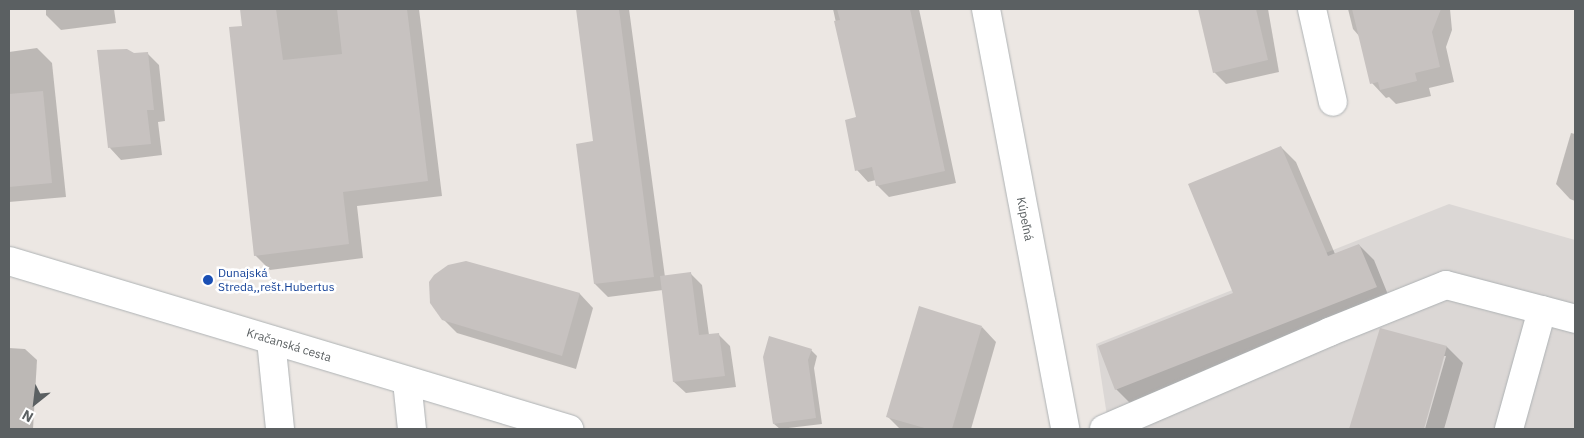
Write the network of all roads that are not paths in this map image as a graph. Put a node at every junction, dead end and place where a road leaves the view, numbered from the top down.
1 (986, 9) edge
2 (1312, 9) edge
3 (1333, 102) dead end
4 (9, 261) edge
5 (1542, 310) junction
6 (1575, 319) edge
7 (271, 340) junction
8 (407, 381) junction
9 (280, 429) edge
10 (412, 429) edge
11 (569, 429) edge
12 (1065, 429) edge
13 (1104, 429) edge
14 (1508, 429) edge

1 - 12 street, Kúpeľná
2 - 3 street
4 - 7 street, Kračanská cesta
5 - 6 street
5 - 13 street
5 - 14 street
7 - 8 street, Kračanská cesta
7 - 9 street
8 - 10 street
8 - 11 street, Kračanská cesta

